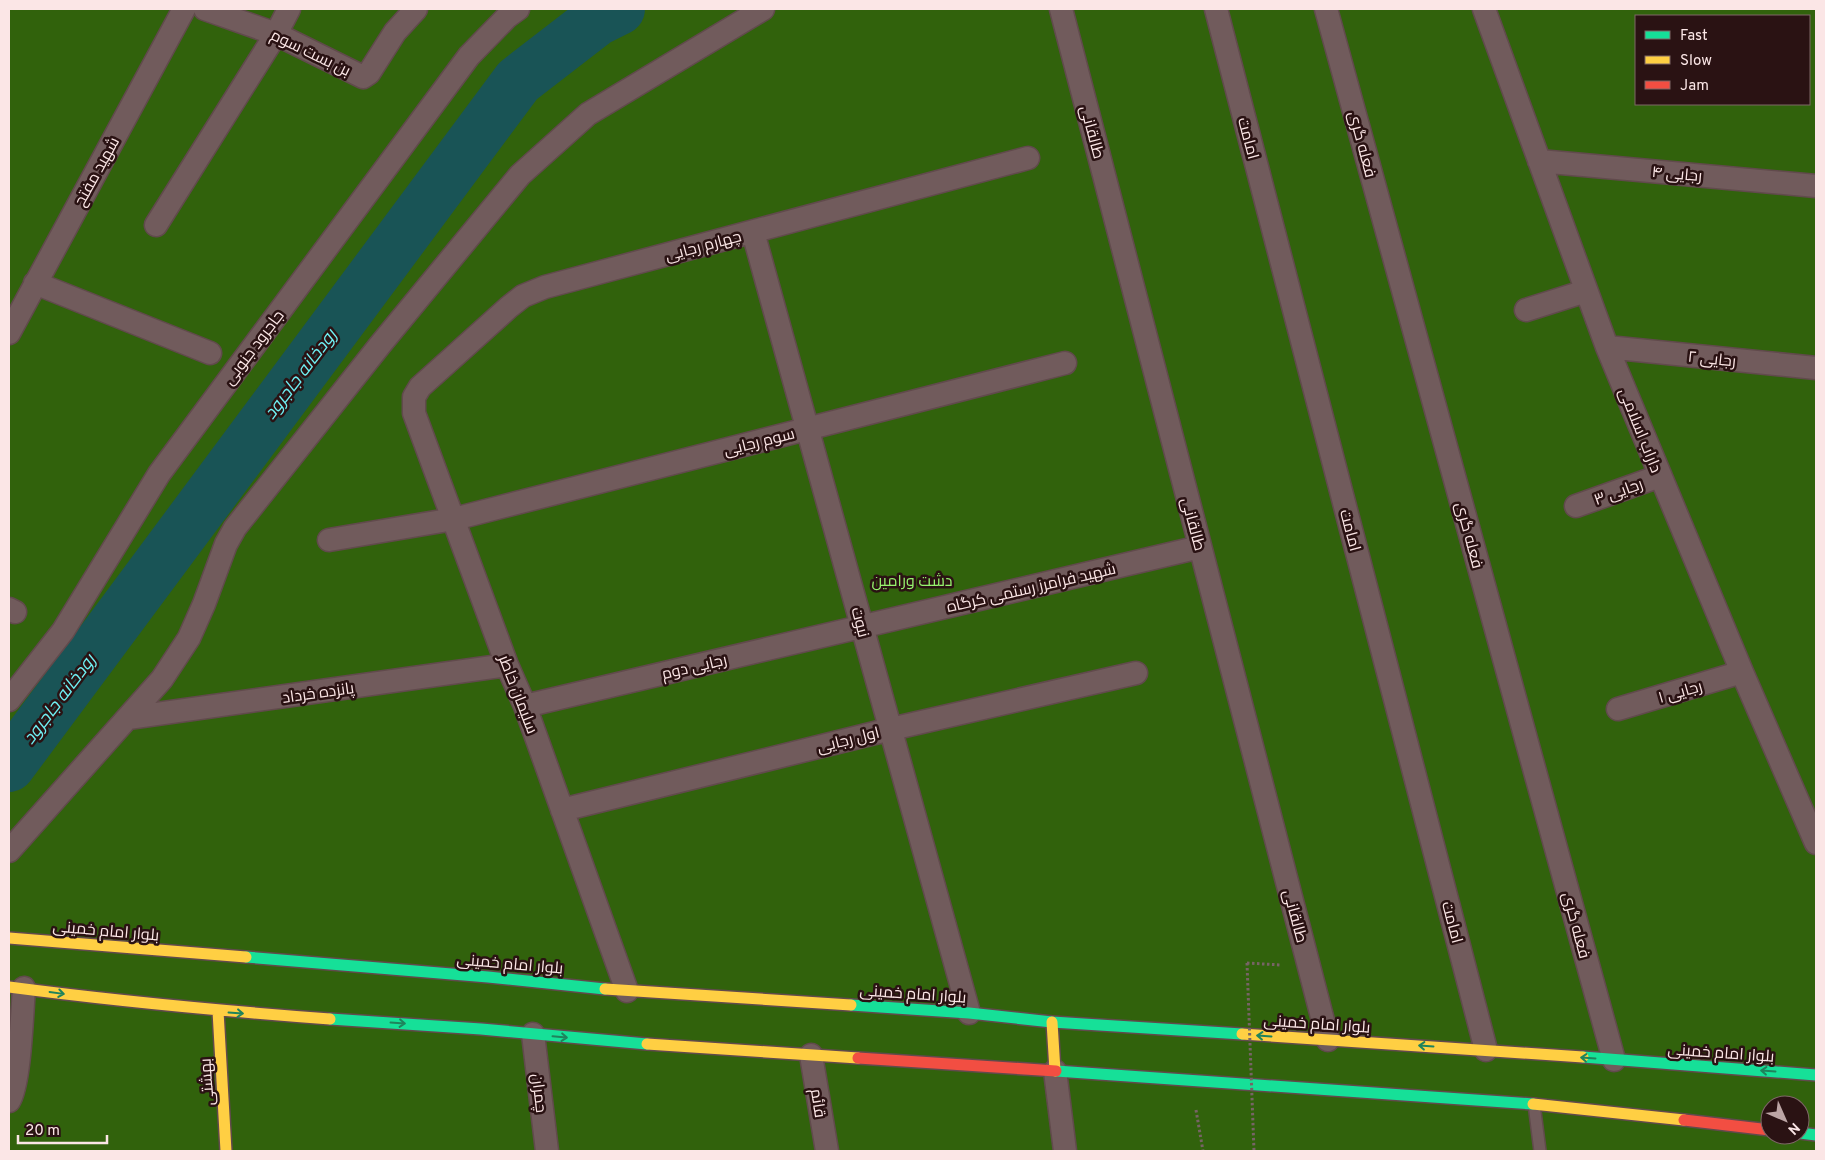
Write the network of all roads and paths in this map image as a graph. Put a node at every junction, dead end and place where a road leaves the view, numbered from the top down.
1 (184, 9) edge
2 (205, 9) edge
3 (289, 9) edge
4 (416, 9) edge
5 (518, 9) edge
6 (763, 9) edge
7 (1060, 9) edge
8 (1216, 9) edge
9 (1326, 9) edge
10 (1484, 9) edge
11 (276, 34) junction
12 (1028, 158) dead end
13 (1539, 160) junction
14 (1816, 186) edge
15 (156, 225) dead end
16 (753, 232) junction
17 (35, 283) junction
18 (1586, 290) junction
19 (1526, 310) dead end
20 (9, 333) edge
21 (1608, 347) junction
22 (210, 353) dead end
23 (1065, 363) dead end
24 (1816, 368) edge
25 (414, 397) joint
26 (808, 428) junction
27 (1660, 476) junction
28 (1576, 506) dead end
29 (454, 519) junction
30 (329, 540) dead end
31 (1200, 547) junction
32 (862, 626) junction
33 (508, 665) junction
34 (1742, 672) junction
35 (1136, 673) dead end
36 (9, 700) edge
37 (525, 706) junction
38 (1618, 709) dead end
39 (128, 718) junction
40 (891, 728) junction
41 (562, 810) junction
42 (1816, 843) edge
43 (9, 851) edge
44 (9, 938) edge
45 (1262, 962) dead end
46 (16, 987) edge
47 (628, 991) junction
48 (218, 1012) junction
49 (969, 1013) junction
50 (1052, 1022) junction
51 (533, 1034) junction
52 (1328, 1040) junction
53 (1486, 1050) junction
54 (811, 1055) junction
55 (1614, 1060) junction
56 (1055, 1072) junction
57 (1816, 1075) edge
58 (1191, 1080) junction
59 (9, 1101) edge
60 (1534, 1104) junction
61 (1760, 1129) edge
62 (226, 1151) edge
63 (547, 1151) edge
64 (827, 1151) edge
65 (1065, 1151) edge
66 (1203, 1151) edge
67 (1254, 1151) edge
68 (1540, 1151) edge

1 - 17 street, شهید مفتح
2 - 11 street, بن بست سوم
3 - 11 street
4 - 11 street, بن بست سوم
5 - 36 street, جاجرود جنوبی
6 - 39 street
7 - 31 street, طالقانی
8 - 53 street, امامت
9 - 55 street, فعله گری
10 - 13 street, داراب اسلامی
11 - 15 street
12 - 16 street, چهارم رجایی
13 - 14 street, رجایی ۴
13 - 18 street, داراب اسلامی
16 - 25 street, چهارم رجایی
16 - 26 street, نبوت
17 - 20 street, شهید مفتح
17 - 22 street
18 - 19 street
18 - 21 street, داراب اسلامی
21 - 24 street, رجایی ۲
21 - 27 street, داراب اسلامی
23 - 26 street, سوم رجایی
25 - 29 street, سلیمان خاطر
26 - 29 street, سوم رجایی
26 - 32 street, نبوت
27 - 28 street, رجایی ۳
27 - 34 street, داراب اسلامی
29 - 30 street, سوم رجایی
29 - 33 street, سلیمان خاطر
31 - 32 street, شهید فرامرز رستمی کرگاه
31 - 52 street, طالقانی
32 - 37 street, رجایی دوم
32 - 40 street, نبوت
33 - 37 street, سلیمان خاطر
33 - 39 street, پانزده خرداد
34 - 38 street, رجایی ۱
34 - 42 street, داراب اسلامی
35 - 40 street, اول رجایی
37 - 41 street, سلیمان خاطر
39 - 43 street
40 - 41 street, اول رجایی
40 - 49 street, نبوت
41 - 47 street, سلیمان خاطر
44 - 47 main road, بلوار امام خمینی
45 - 67 path, bridge
46 -> 48 main road
46 - 59 street
47 - 49 main road, بلوار امام خمینی
48 -> 51 main road
48 - 62 main road, بهشتی
49 - 50 main road, بلوار امام خمینی
52 -> 50 main road, بلوار امام خمینی
50 - 56 main road
51 -> 54 main road
51 - 63 street, چمران
53 -> 52 main road, بلوار امام خمینی
55 -> 53 main road, بلوار امام خمینی
54 - 56 main road
54 - 64 street, قائم
57 -> 55 main road, بلوار امام خمینی
56 - 58 main road
56 - 65 street
58 - 60 main road
58 - 66 path
60 - 61 main road
60 - 68 lane

